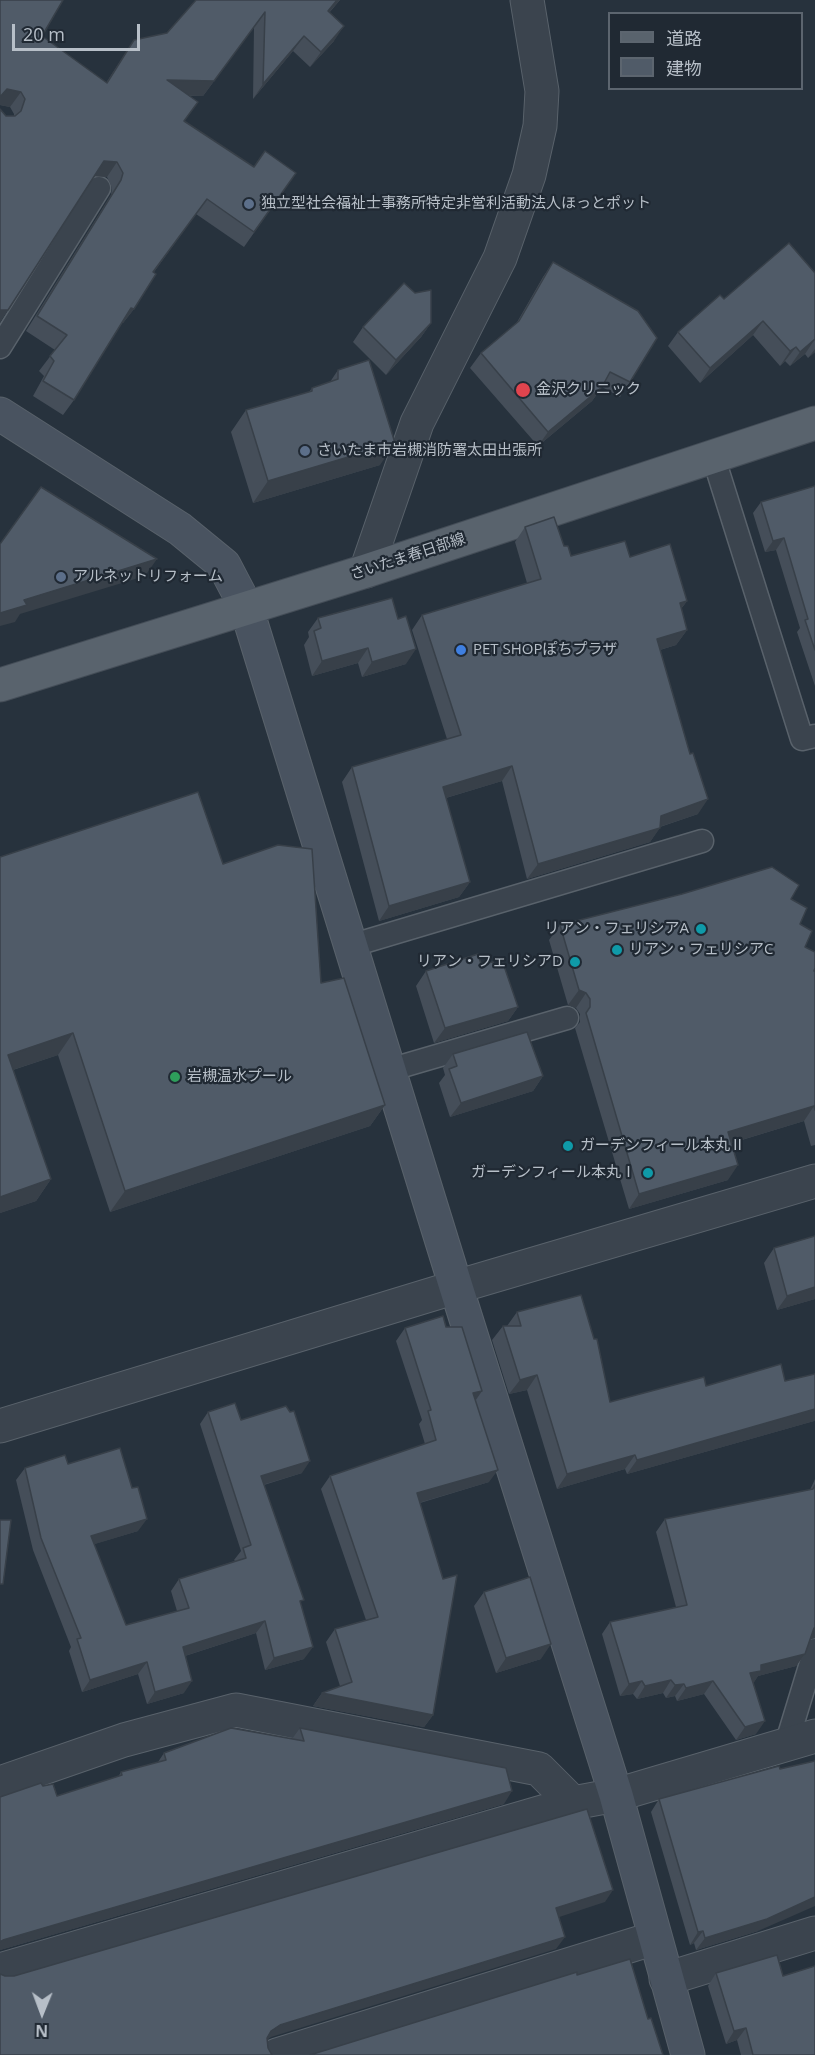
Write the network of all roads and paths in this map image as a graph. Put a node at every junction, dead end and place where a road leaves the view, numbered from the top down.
1 (527, 0) edge
2 (99, 188) edge
3 (0, 347) edge
4 (0, 414) edge
5 (815, 423) edge
6 (713, 456) junction
7 (366, 571) junction
8 (246, 607) junction
9 (0, 685) edge
10 (815, 736) edge
11 (702, 841) dead end
12 (350, 946) junction
13 (567, 1018) dead end
14 (389, 1070) junction
15 (815, 1181) edge
16 (456, 1287) junction
17 (0, 1426) edge
18 (815, 1650) edge
19 (801, 1740) edge
20 (0, 1783) edge
21 (616, 1795) junction
22 (573, 1803) junction
23 (815, 1933) edge
24 (655, 1938) junction
25 (0, 1970) edge
26 (666, 1979) junction
27 (277, 2055) edge
28 (688, 2055) edge

1 - 7 street
2 - 3 lane
4 - 8 street
5 - 6 main road, さいたま春日部線
6 - 7 main road, さいたま春日部線
6 - 10 lane
7 - 8 main road, さいたま春日部線
8 - 9 main road, さいたま春日部線
8 - 12 street
11 - 12 lane
12 - 14 street
13 - 14 lane
14 - 16 street
15 - 16 street
16 - 17 street
16 - 21 street
18 - 19 lane
19 - 21 street
20 - 22 street
21 - 22 street
21 - 24 street
22 - 25 street
23 - 26 street
24 - 26 street
24 - 27 street
26 - 28 street

